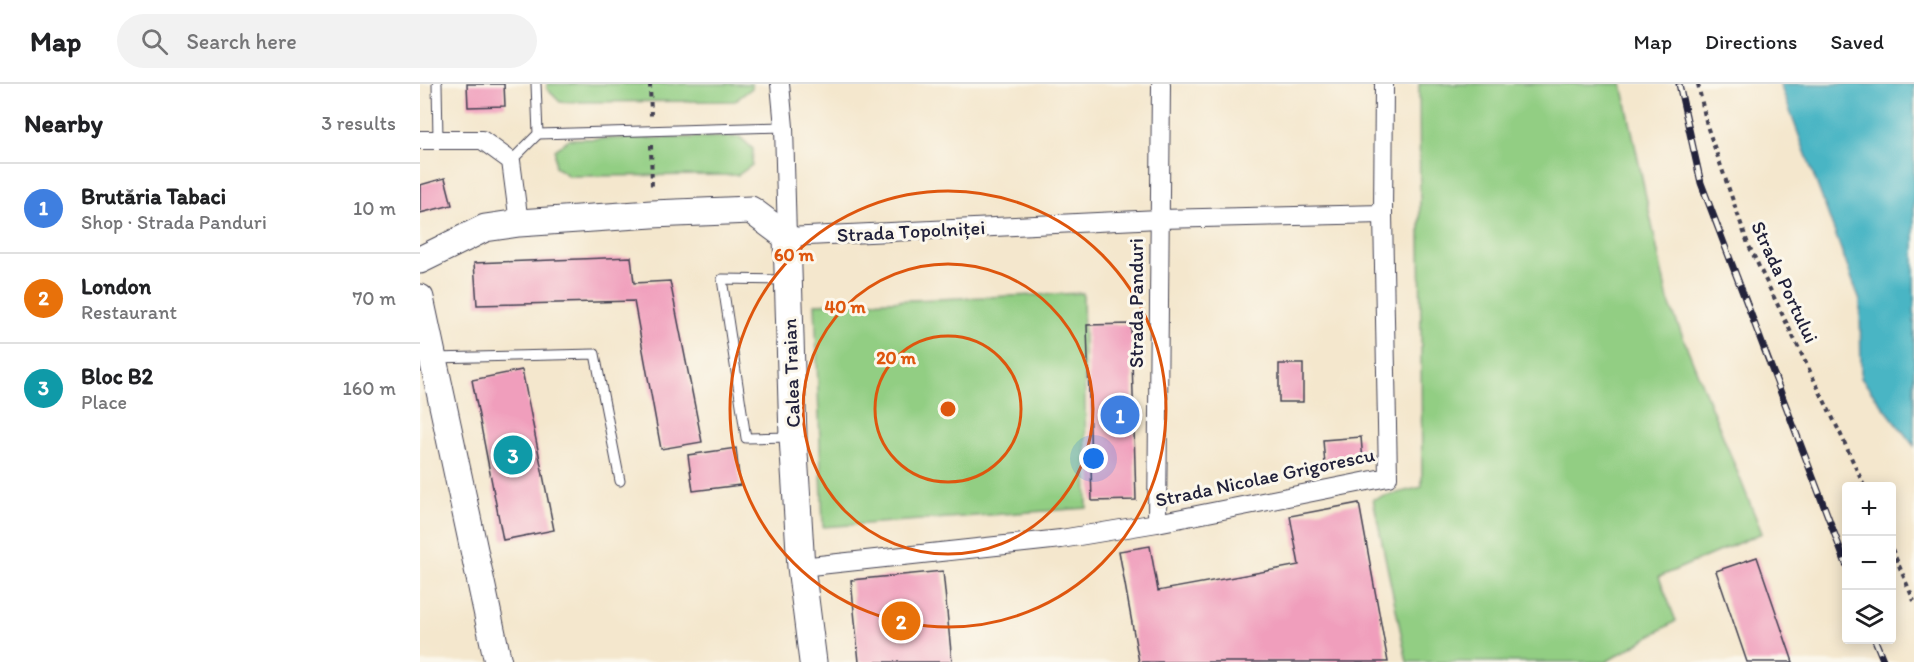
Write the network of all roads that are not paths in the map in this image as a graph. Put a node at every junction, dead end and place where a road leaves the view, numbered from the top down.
1 (437, 84) edge
2 (536, 84) edge
3 (780, 84) edge
4 (1161, 84) edge
5 (1384, 84) edge
6 (784, 127) junction
7 (538, 134) junction
8 (429, 140) edge
9 (511, 161) junction
10 (1383, 214) junction
11 (1159, 219) junction
12 (519, 223) junction
13 (788, 237) junction
14 (420, 260) edge
15 (789, 280) junction
16 (420, 298) edge
17 (432, 358) junction
18 (793, 437) junction
19 (620, 481) dead end
20 (1158, 523) junction
21 (801, 567) junction
22 (498, 662) edge
23 (813, 662) edge

1 - 8 lane
2 - 7 lane
3 - 6 street, Calea Traian
4 - 11 street, Strada Panduri
5 - 10 street, Strada Nicolae Grigorescu
6 - 7 lane
6 - 13 street, Calea Traian
7 - 9 lane
8 - 9 street
9 - 12 street
10 - 11 street, Strada Topolniței
10 - 20 street, Strada Nicolae Grigorescu
11 - 13 street, Strada Topolniței
11 - 20 street, Strada Panduri
12 - 13 street
12 - 14 street
13 - 15 street, Calea Traian
15 - 18 street, Calea Traian
15 - 18 lane
16 - 17 street
17 - 19 lane
17 - 22 street
18 - 21 street, Calea Traian
20 - 21 street, Strada Nicolae Grigorescu
21 - 23 street, Calea Traian

